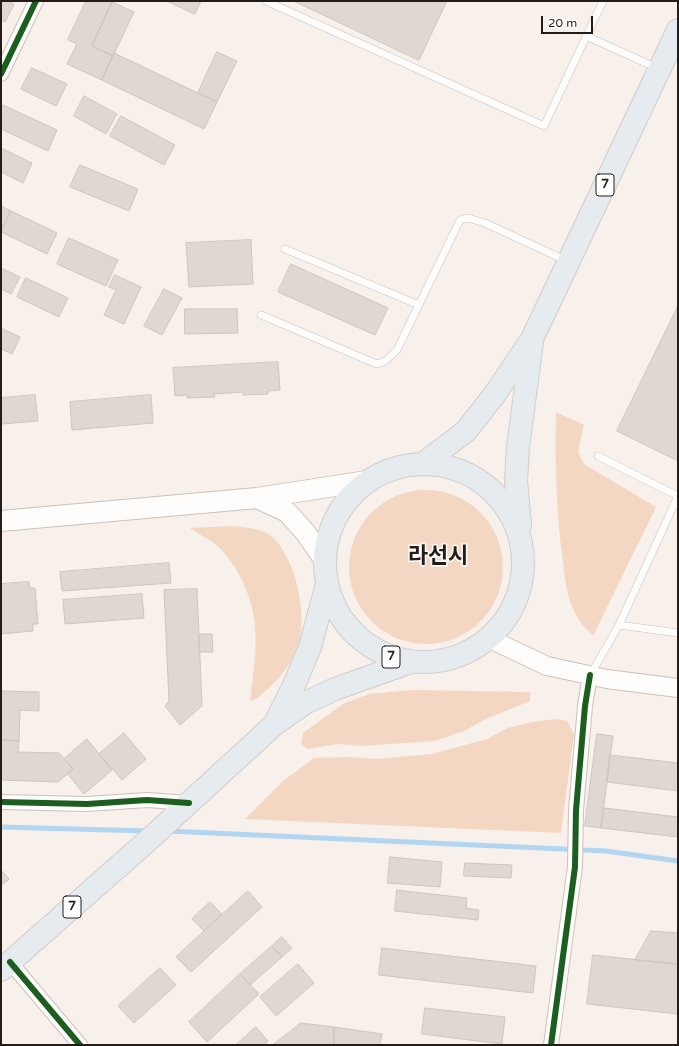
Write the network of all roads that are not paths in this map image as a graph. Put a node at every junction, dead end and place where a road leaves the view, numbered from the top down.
1 (36, 1) edge
2 (266, 1) edge
3 (603, 1) edge
4 (678, 30) edge
5 (586, 36) junction
6 (660, 69) junction
7 (1, 74) edge
8 (285, 249) dead end
9 (569, 262) junction
10 (419, 305) junction
11 (261, 315) dead end
12 (532, 339) junction
13 (598, 456) dead end
14 (424, 464) junction
15 (367, 481) junction
16 (257, 498) junction
17 (1, 521) edge
18 (520, 537) junction
19 (323, 558) junction
20 (326, 588) junction
21 (619, 626) junction
22 (678, 633) edge
23 (490, 639) junction
24 (411, 662) junction
25 (590, 675) junction
26 (678, 688) edge
27 (275, 724) junction
28 (1, 802) edge
29 (181, 810) junction
30 (5, 966) edge
31 (80, 1045) edge
32 (551, 1045) edge

1 - 7 street
2 - 5 lane
3 - 5 lane
4 - 6 highway, 7
5 - 6 lane
6 - 9 highway, 7
8 - 10 lane
9 - 10 lane
9 - 12 highway, 7
10 - 11 lane
12 - 14 highway, 7
12 - 18 highway, 7
13 - 21 lane
14 - 15 highway, 7
14 - 18 highway, 7
15 - 16 main road
15 - 19 highway, 7
16 - 17 main road
16 - 19 main road
18 - 23 highway, 7
19 - 20 highway, 7
20 - 24 highway, 7
20 - 27 highway, 7
21 - 22 lane
21 - 25 lane
23 - 24 highway, 7
23 - 25 street
24 - 27 highway, 7
25 - 26 street
25 - 32 street
27 - 29 highway, 7
28 - 29 street
29 - 30 highway, 7
30 - 31 street

